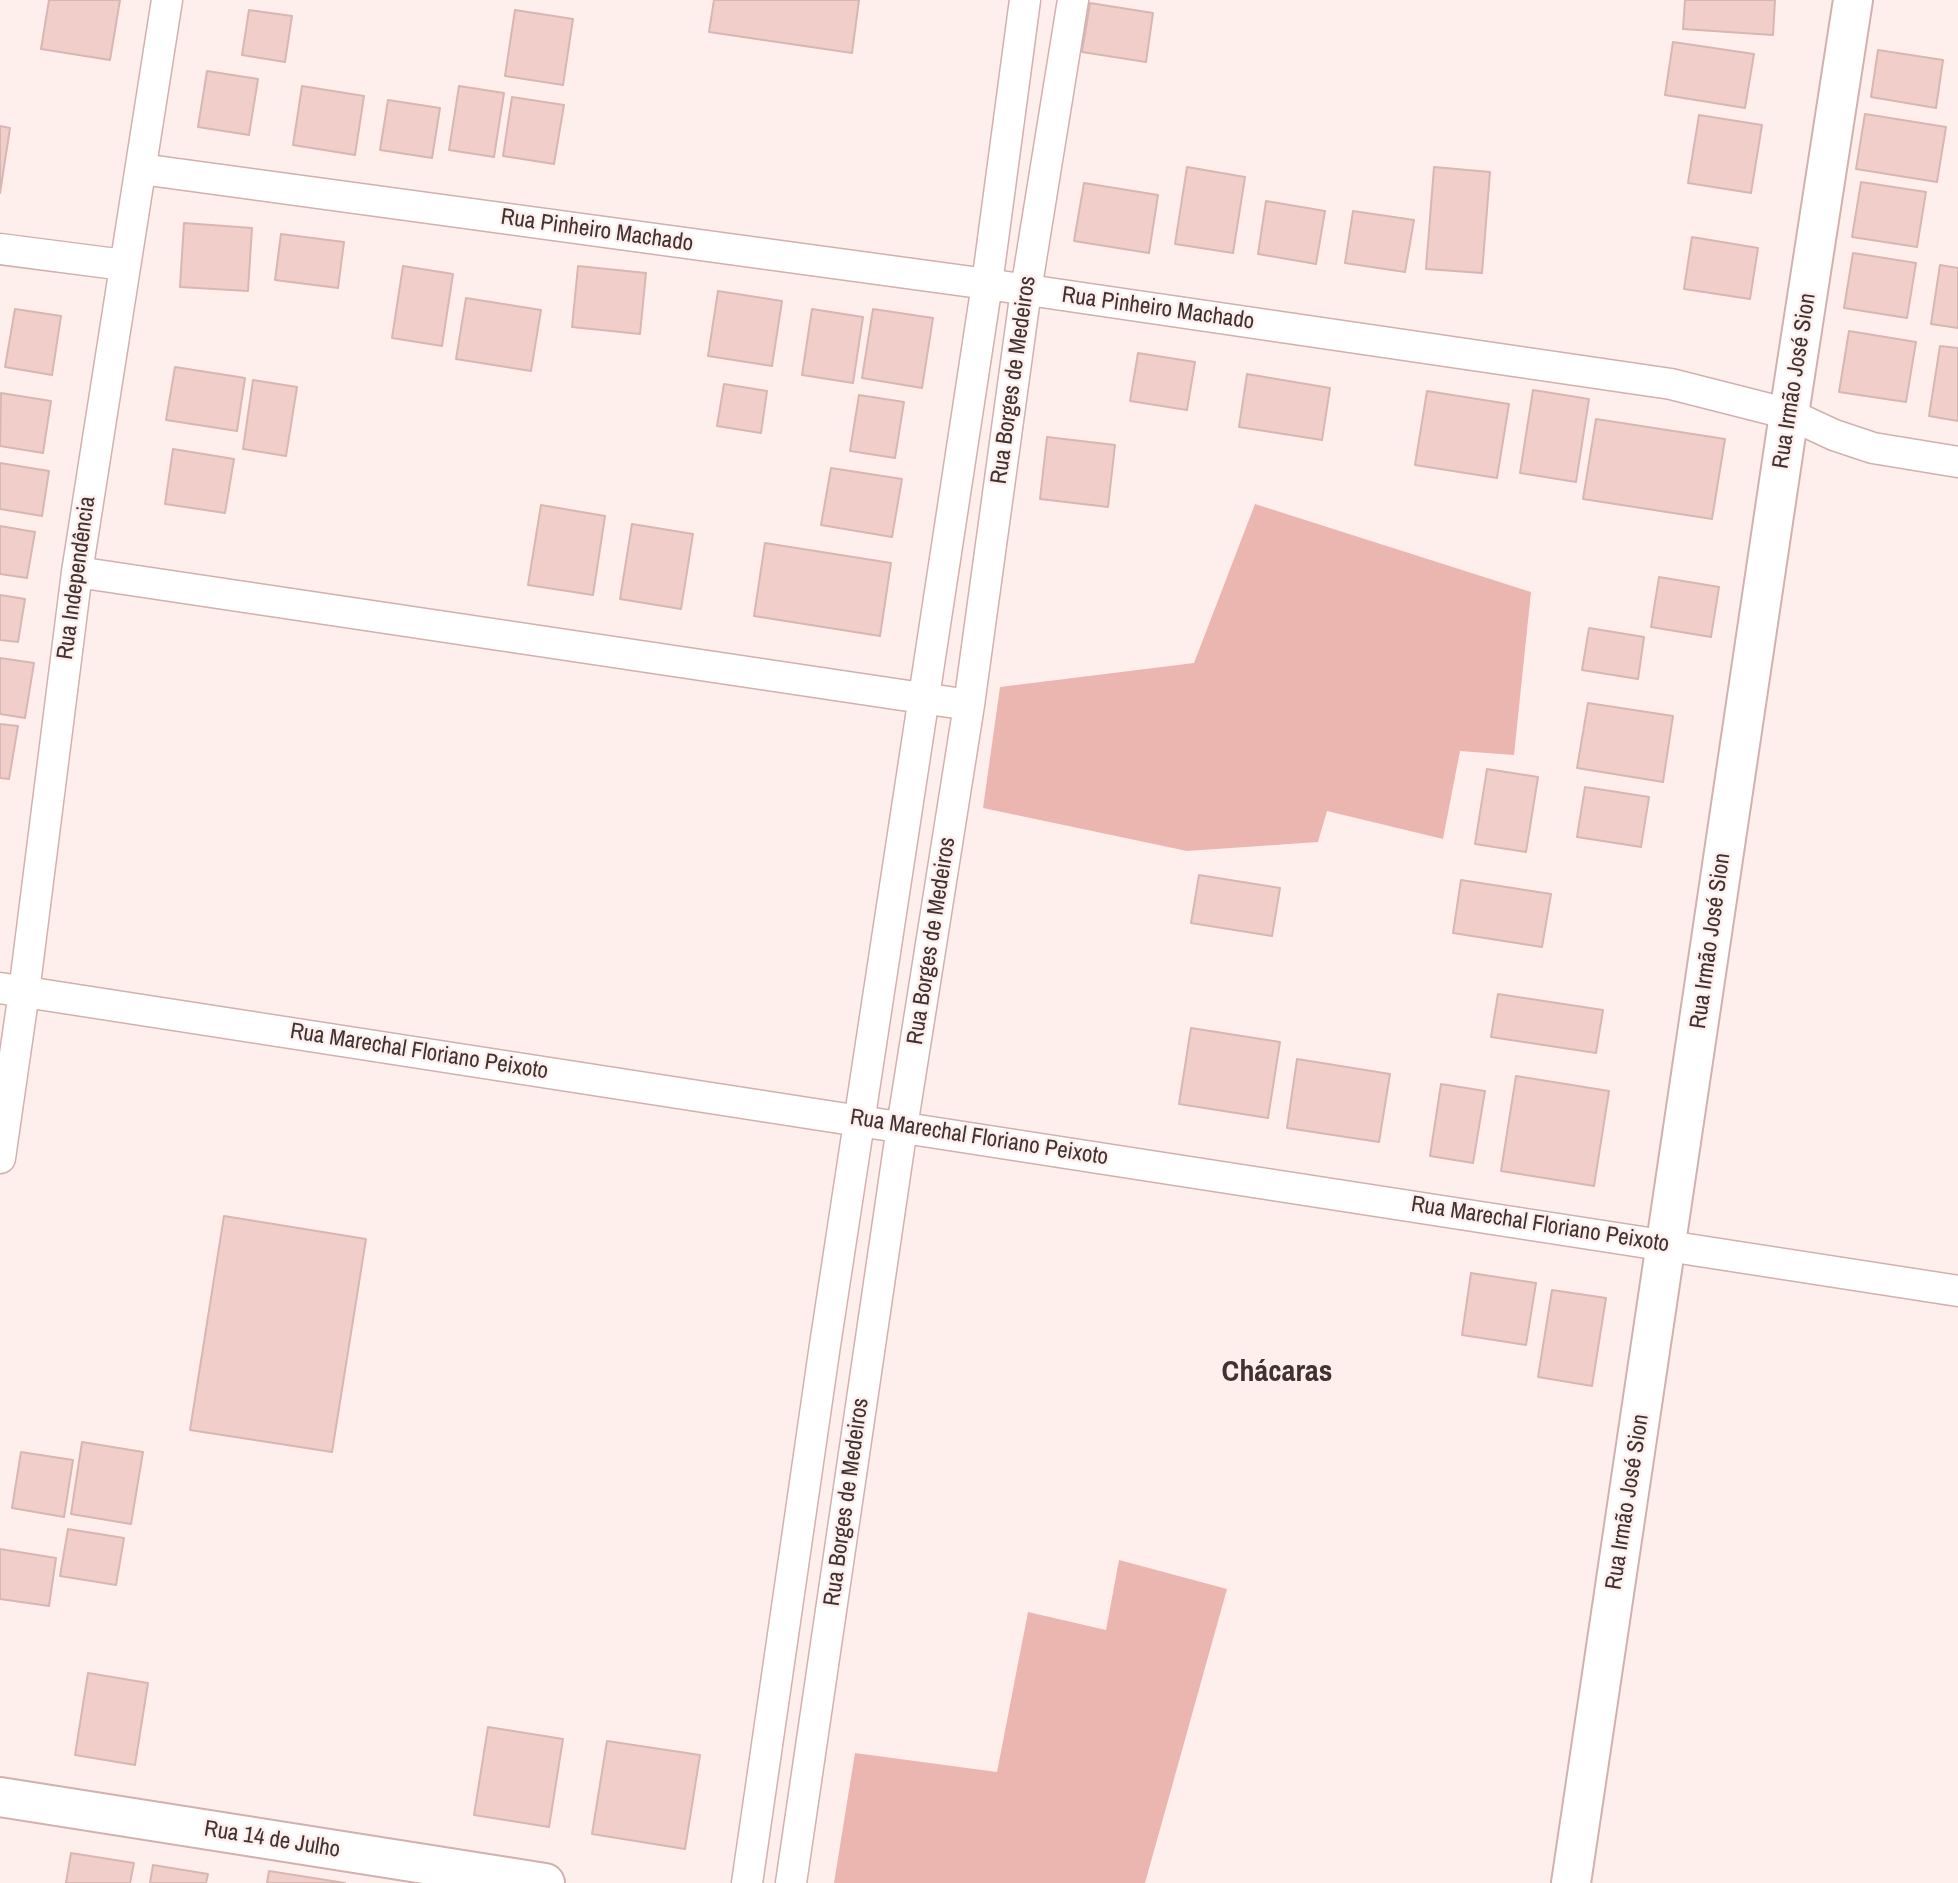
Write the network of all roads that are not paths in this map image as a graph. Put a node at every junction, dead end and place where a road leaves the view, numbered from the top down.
1 (167, 0) edge
2 (1025, 0) edge
3 (1073, 0) edge
4 (1853, 0) edge
5 (141, 169) junction
6 (0, 249) edge
7 (124, 265) junction
8 (987, 284) junction
9 (1026, 290) junction
10 (1789, 414) junction
11 (1958, 462) edge
12 (77, 572) junction
13 (924, 699) junction
14 (969, 705) junction
15 (12, 990) edge
16 (860, 1120) junction
17 (902, 1127) junction
18 (0, 1158) edge
19 (1667, 1244) junction
20 (1958, 1290) edge
21 (0, 1797) edge
22 (545, 1883) edge
23 (747, 1883) edge
24 (791, 1883) edge
25 (1571, 1883) edge

1 - 5 street, Rua Independência
2 - 8 street, Rua Borges de Medeiros
3 - 9 street, Rua Borges de Medeiros
4 - 10 street, Rua Irmão José Sion
5 - 7 street, Rua Independência
5 - 8 street, Rua Pinheiro Machado
6 - 7 street
7 - 12 street, Rua Independência
8 - 9 street, Rua Pinheiro Machado
8 - 13 street, Rua Borges de Medeiros
9 - 10 street, Rua Pinheiro Machado
9 - 14 street, Rua Borges de Medeiros
10 - 11 street, Rua Pinheiro Machado
10 - 19 street, Rua Irmão José Sion
12 - 13 street
12 - 15 street, Rua Independência
13 - 14 street
13 - 16 street, Rua Borges de Medeiros
14 - 17 street, Rua Borges de Medeiros
15 - 16 street, Rua Marechal Floriano Peixoto
15 - 18 street, Rua Independência
16 - 17 street, Rua Marechal Floriano Peixoto
16 - 23 street, Rua Borges de Medeiros
17 - 19 street, Rua Marechal Floriano Peixoto
17 - 24 street, Rua Borges de Medeiros
19 - 20 street, Rua Marechal Floriano Peixoto
19 - 25 street, Rua Irmão José Sion
21 - 22 street, Rua 14 de Julho

